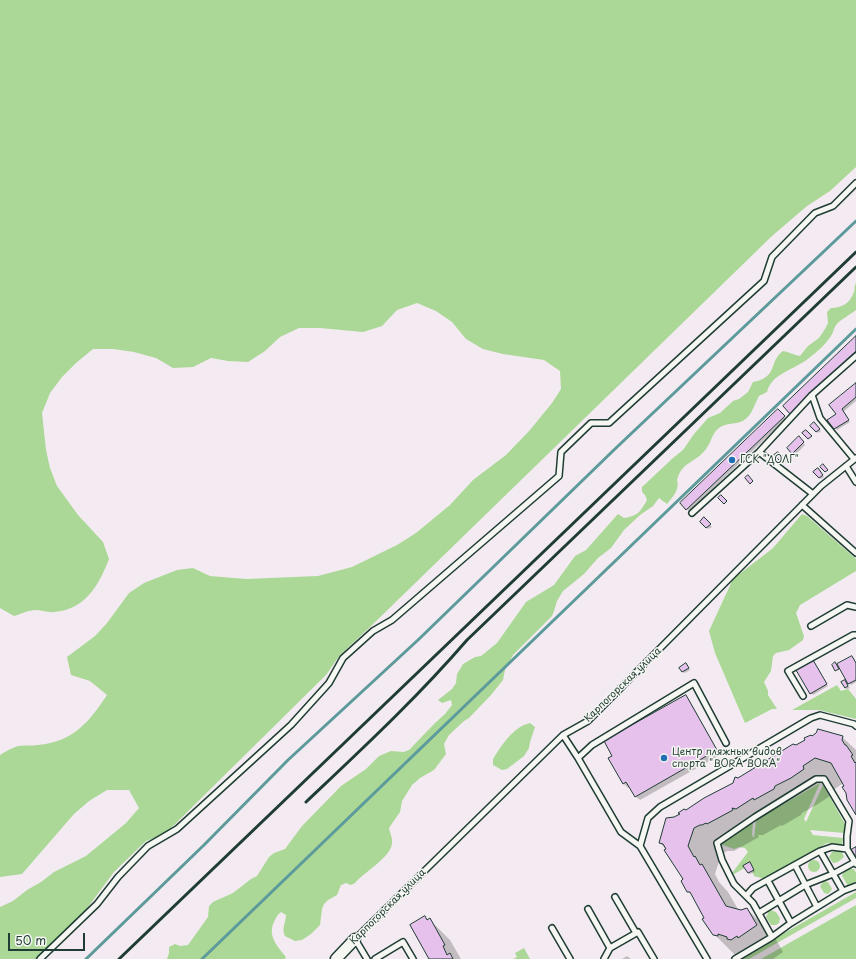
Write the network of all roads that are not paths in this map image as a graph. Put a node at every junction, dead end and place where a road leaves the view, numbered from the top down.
1 (856, 183) edge
2 (856, 356) edge
3 (812, 395) junction
4 (759, 452) junction
5 (855, 459) edge
6 (846, 466) junction
7 (856, 482) edge
8 (813, 494) junction
9 (802, 505) junction
10 (692, 513) dead end
11 (856, 553) edge
12 (856, 607) edge
13 (811, 626) dead end
14 (856, 635) edge
15 (803, 696) dead end
16 (856, 726) edge
17 (563, 735) junction
18 (726, 743) dead end
19 (578, 758) junction
20 (640, 846) junction
21 (847, 849) junction
22 (820, 851) junction
23 (855, 863) edge
24 (795, 865) junction
25 (833, 874) junction
26 (768, 881) junction
27 (805, 885) junction
28 (856, 886) edge
29 (843, 891) junction
30 (746, 896) junction
31 (615, 897) dead end
32 (779, 901) junction
33 (817, 907) junction
34 (588, 909) dead end
35 (759, 913) junction
36 (791, 922) junction
37 (552, 928) dead end
38 (636, 933) junction
39 (772, 937) junction
40 (355, 939) junction
41 (610, 948) junction
42 (40, 959) edge
43 (336, 959) edge
44 (367, 959) edge
45 (375, 959) edge
46 (413, 959) edge
47 (570, 959) edge
48 (604, 959) edge
49 (654, 959) edge
50 (707, 959) edge
51 (735, 959) edge

1 - 42 lane
2 - 3 lane
3 - 4 lane
3 - 5 lane
4 - 8 lane
4 - 10 lane
5 - 6 lane, Карпогорская улица
6 - 7 lane
6 - 8 lane, Карпогорская улица
8 - 9 lane, Карпогорская улица
9 - 11 lane
9 - 17 lane, Карпогорская улица
12 - 13 lane
14 - 15 lane
16 - 20 lane
17 - 19 lane
17 - 40 lane, Карпогорская улица
18 - 19 lane
19 - 20 lane
20 - 50 lane
21 - 22 lane
21 - 23 lane
21 - 30 lane
22 - 24 lane
22 - 25 lane
23 - 25 lane
24 - 26 lane
24 - 27 lane
25 - 27 lane
25 - 29 lane
26 - 30 lane
26 - 32 lane
27 - 32 lane
27 - 33 lane
28 - 29 lane
29 - 33 lane
30 - 35 lane
31 - 38 lane
32 - 35 lane
32 - 36 lane
33 - 36 lane
34 - 41 lane
35 - 39 lane
36 - 39 lane
37 - 47 lane
38 - 41 lane
38 - 49 lane
39 - 51 lane
40 - 43 street, Карпогорская улица
40 - 44 lane
41 - 48 lane
45 - 46 lane

